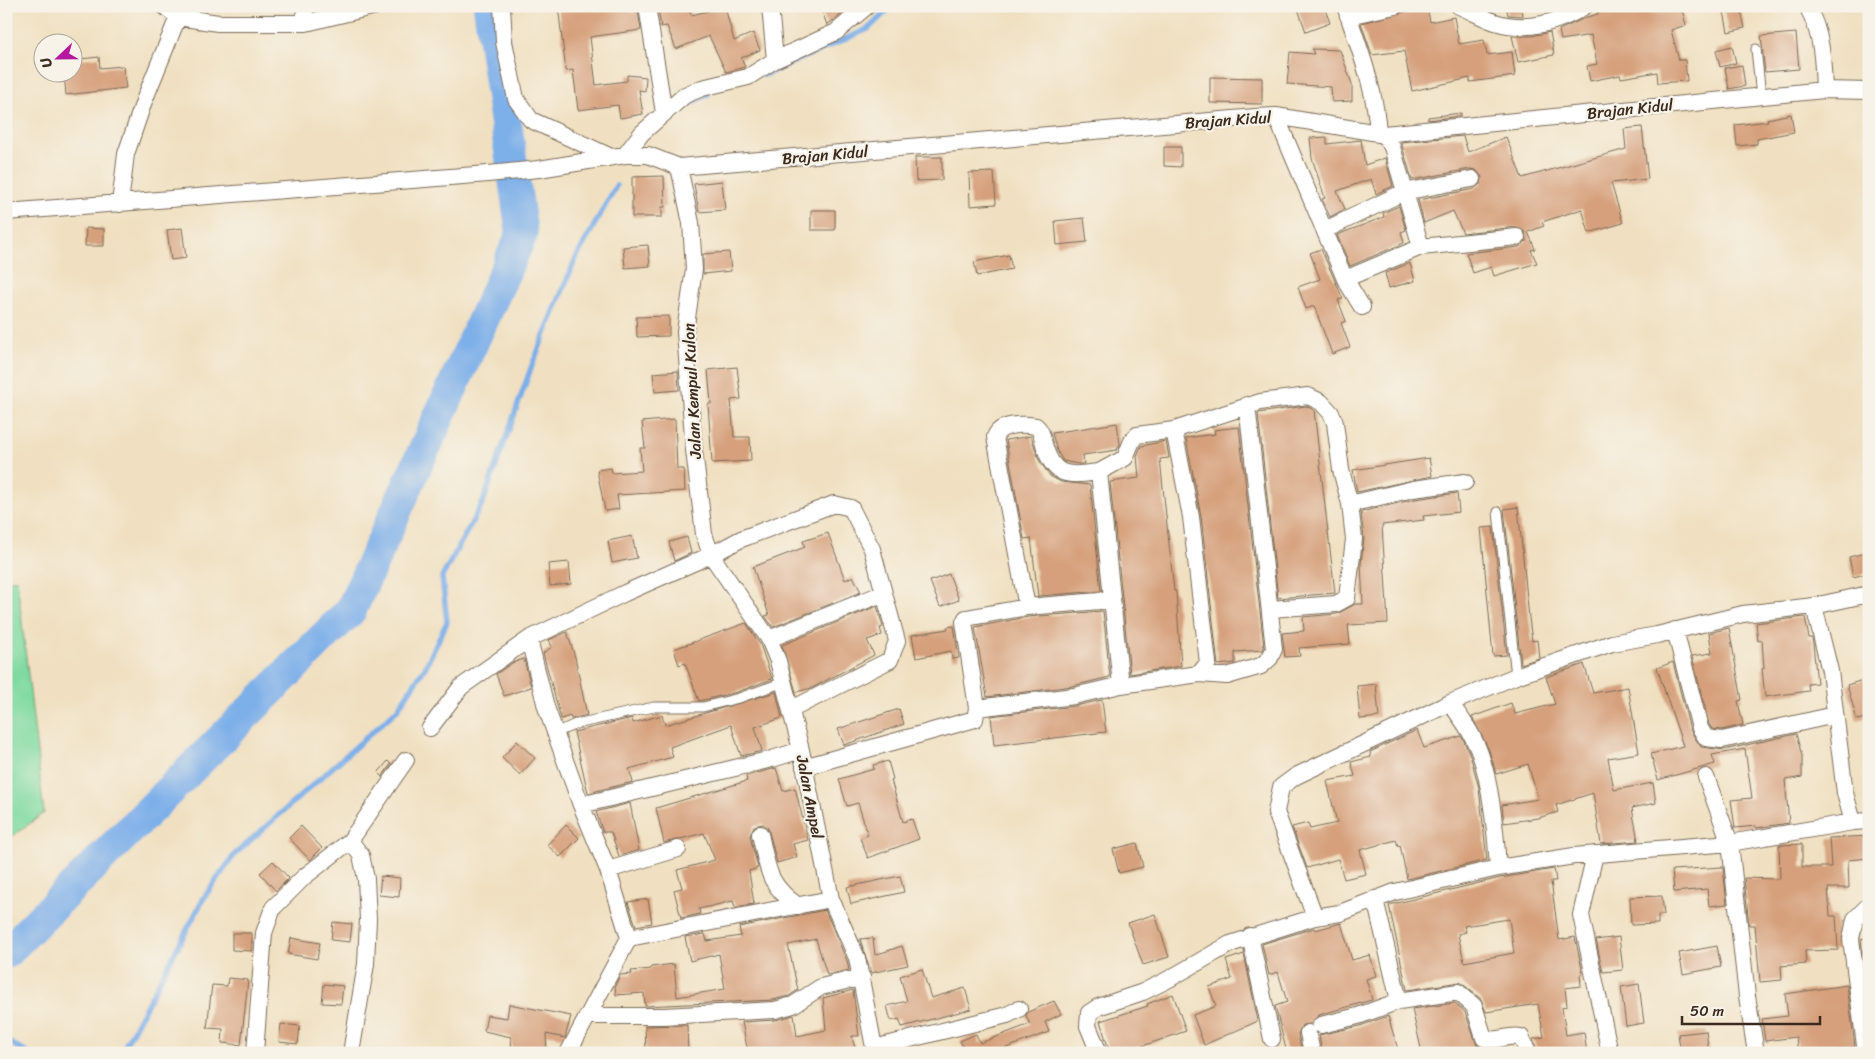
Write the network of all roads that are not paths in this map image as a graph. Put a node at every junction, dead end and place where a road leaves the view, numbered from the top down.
1 (164, 6) edge
2 (304, 6) edge
3 (376, 6) edge
4 (502, 6) edge
5 (647, 6) edge
6 (770, 6) edge
7 (867, 6) edge
8 (1395, 6) edge
9 (1459, 6) edge
10 (1585, 6) edge
11 (1807, 6) edge
12 (1476, 9) edge
13 (1346, 11) edge
14 (182, 12) edge
15 (306, 23) junction
16 (1756, 49) dead end
17 (775, 60) junction
18 (1824, 90) junction
19 (1869, 92) edge
20 (1761, 96) junction
21 (664, 113) junction
22 (1276, 116) junction
23 (1381, 134) junction
24 (618, 156) junction
25 (679, 167) junction
26 (1472, 179) dead end
27 (1404, 192) junction
28 (120, 204) junction
29 (6, 212) edge
30 (1325, 230) junction
31 (1517, 238) dead end
32 (1421, 247) junction
33 (1345, 279) junction
34 (1362, 307) dead end
35 (1247, 405) junction
36 (1174, 430) junction
37 (1099, 472) junction
38 (1465, 482) dead end
39 (1350, 504) junction
40 (1498, 512) dead end
41 (711, 556) junction
42 (884, 593) junction
43 (1869, 594) edge
44 (1112, 600) junction
45 (1814, 606) junction
46 (1027, 607) junction
47 (1270, 608) junction
48 (1675, 630) junction
49 (529, 639) junction
50 (769, 639) junction
51 (1199, 674) junction
52 (1516, 676) junction
53 (784, 682) junction
54 (1121, 685) junction
55 (1450, 703) junction
56 (977, 708) junction
57 (792, 709) junction
58 (1835, 715) junction
59 (430, 728) dead end
60 (554, 733) junction
61 (801, 750) junction
62 (406, 760) dead end
63 (804, 767) junction
64 (1706, 777) dead end
65 (580, 805) junction
66 (1861, 821) edge
67 (760, 834) dead end
68 (350, 841) junction
69 (1730, 843) junction
70 (678, 849) dead end
71 (1595, 854) junction
72 (1498, 868) junction
73 (608, 870) junction
74 (831, 899) junction
75 (1375, 899) junction
76 (1869, 905) edge
77 (798, 906) junction
78 (1315, 917) junction
79 (1250, 936) junction
80 (629, 938) junction
81 (862, 978) junction
82 (1399, 1001) junction
83 (1019, 1009) dead end
84 (588, 1016) junction
85 (1272, 1039) dead end
86 (874, 1050) edge
87 (255, 1053) edge
88 (351, 1053) edge
89 (568, 1053) edge
90 (1098, 1053) edge
91 (1312, 1053) edge
92 (1528, 1053) edge
93 (1610, 1053) edge
94 (1756, 1053) edge
95 (1866, 1053) edge

1 - 14 street
2 - 15 street
3 - 15 street
4 - 24 street
5 - 21 street
6 - 17 street
7 - 17 street
8 - 13 street
9 - 12 street
10 - 12 street
11 - 18 street
13 - 23 street
14 - 15 street
14 - 28 street
16 - 20 lane
17 - 21 street
18 - 19 street, Brajan Kidul
18 - 20 street, Brajan Kidul
20 - 23 street, Brajan Kidul
21 - 24 street
22 - 23 street, Brajan Kidul
22 - 25 street, Brajan Kidul
22 - 30 street
23 - 27 street
24 - 25 street, Brajan Kidul
24 - 28 street
25 - 41 street, Jalan Kempul Kulon
26 - 27 street
27 - 30 street
27 - 32 street
28 - 29 street
30 - 33 street
31 - 32 street
32 - 33 street
33 - 34 street
35 - 36 street
35 - 39 street
35 - 47 street
36 - 37 street
36 - 51 street
37 - 44 street
37 - 46 street
38 - 39 street
39 - 47 street
40 - 52 lane
41 - 42 street
41 - 49 street
41 - 50 street, Jalan Ampel
42 - 50 street
42 - 57 street
43 - 45 street
44 - 46 street
44 - 54 street
45 - 48 street
45 - 58 street
46 - 56 street
47 - 51 street
48 - 52 street
48 - 58 street
49 - 59 street
49 - 60 street
50 - 53 street, Jalan Ampel
51 - 54 street
52 - 55 street
53 - 57 street, Jalan Ampel
53 - 60 lane
54 - 56 street
55 - 72 street
55 - 78 street
56 - 63 street
57 - 61 street, Jalan Ampel
58 - 66 street
60 - 65 street
61 - 63 street, Jalan Ampel
61 - 65 street
62 - 68 street
63 - 74 street, Jalan Ampel
64 - 69 street
65 - 73 street
66 - 69 street
67 - 77 street
68 - 87 street
68 - 88 street
69 - 71 street
69 - 94 street
70 - 73 street
71 - 72 street
71 - 93 street
72 - 75 street
73 - 80 street
74 - 77 street
74 - 81 street, Jalan Ampel
75 - 78 street
75 - 82 street
76 - 95 street
77 - 80 street
78 - 79 street
79 - 85 street
79 - 90 street
80 - 84 street
81 - 84 street
81 - 86 street, Jalan Ampel
82 - 91 street
82 - 92 street
83 - 86 street
84 - 89 street

